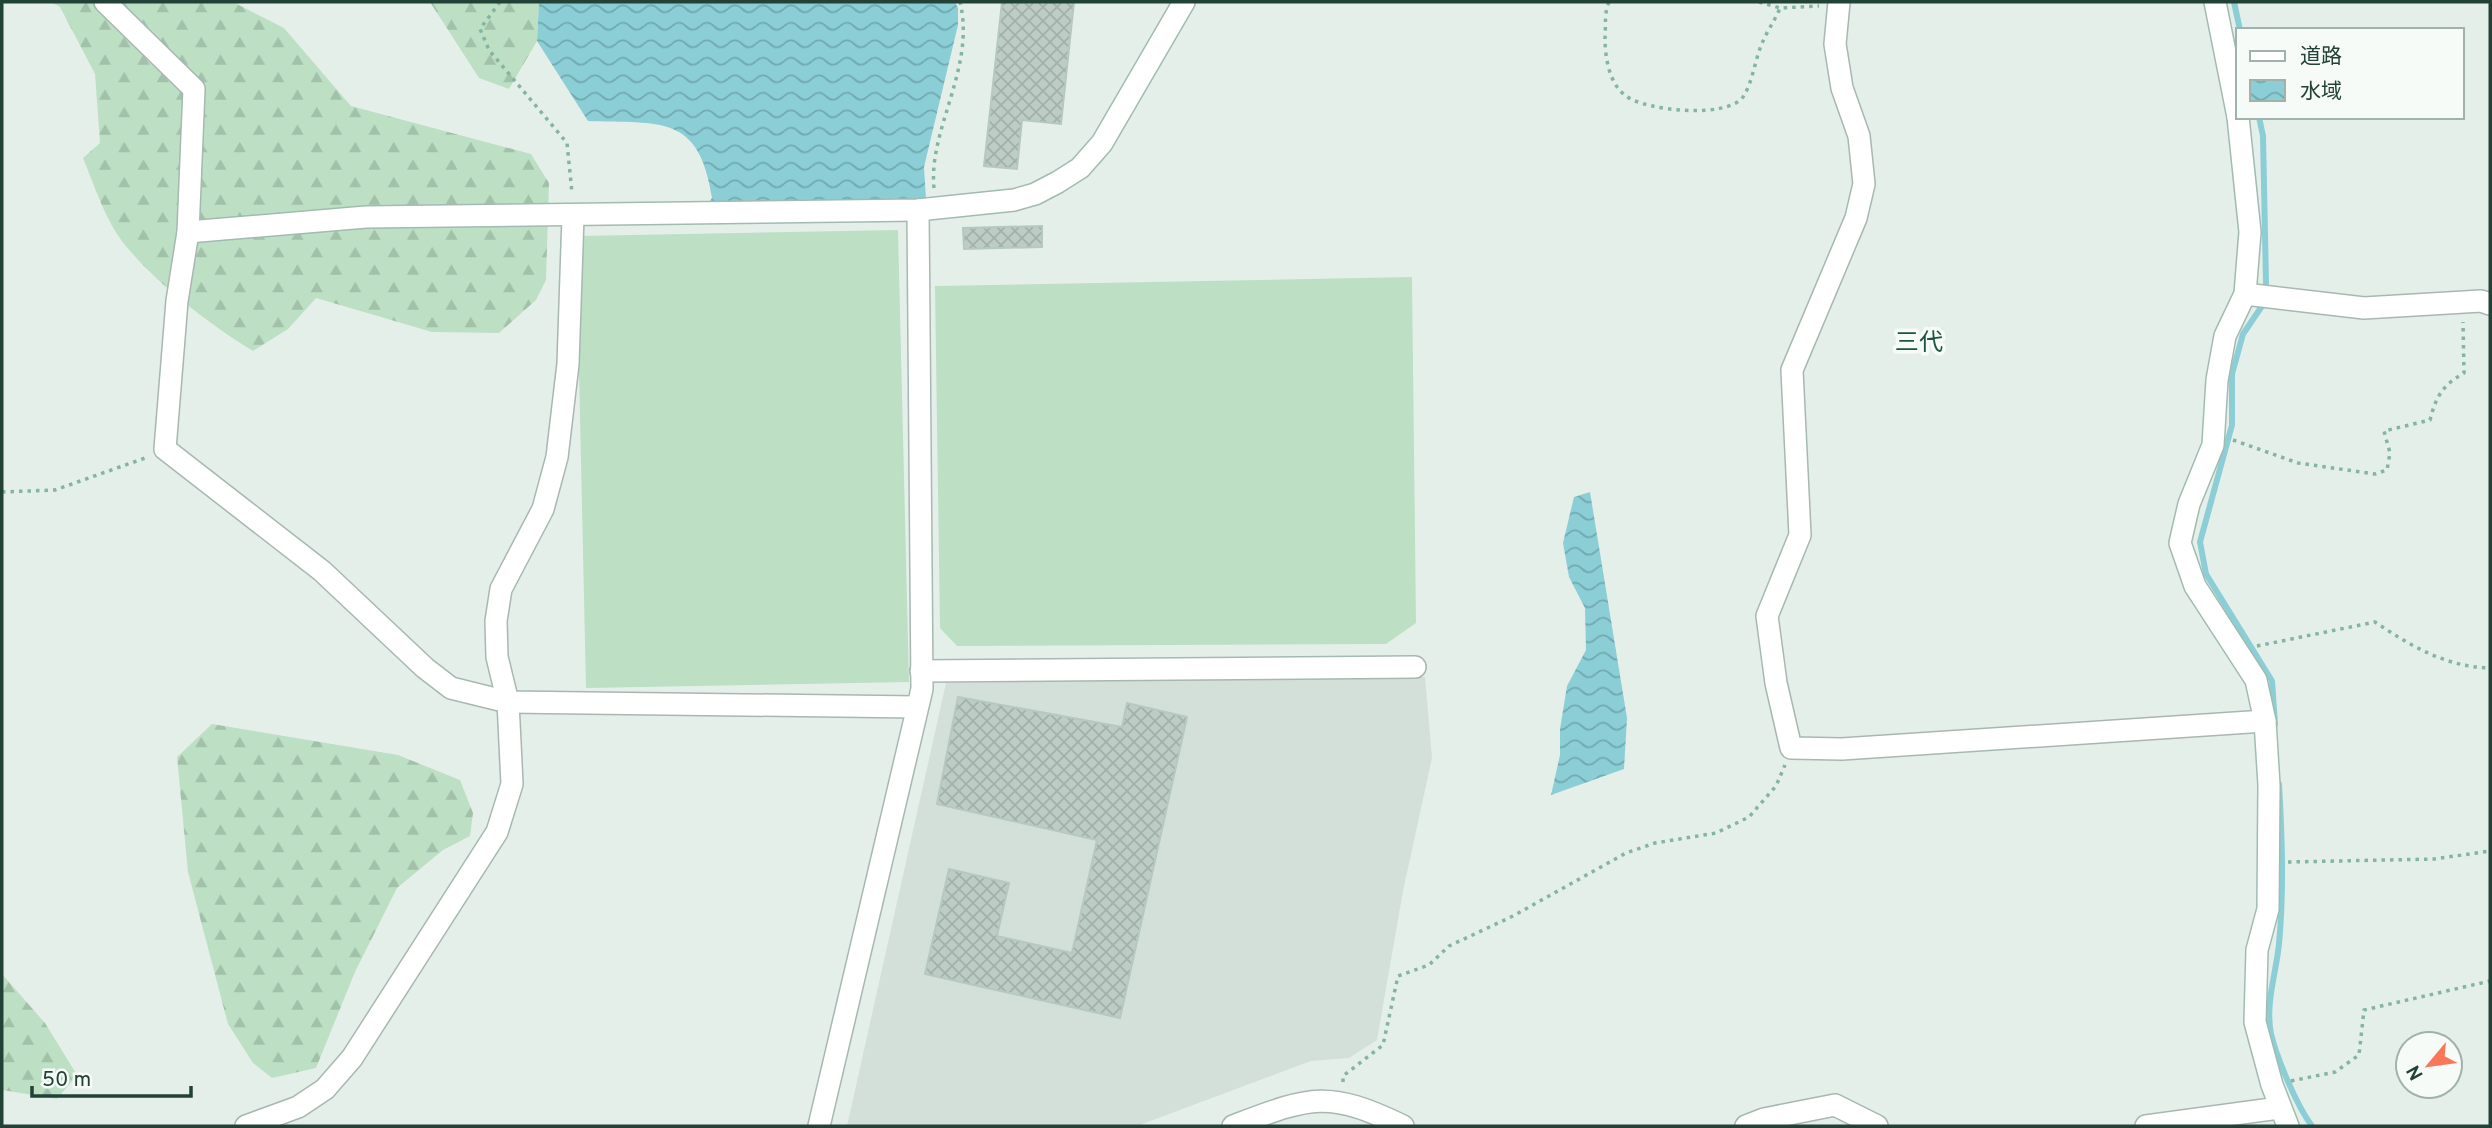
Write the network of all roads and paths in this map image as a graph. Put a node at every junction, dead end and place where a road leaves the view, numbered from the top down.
1 (105, 2) edge
2 (500, 2) edge
3 (960, 2) edge
4 (1184, 2) edge
5 (1609, 2) edge
6 (1759, 2) edge
7 (2215, 2) edge
8 (1839, 3) edge
9 (1780, 8) junction
10 (2236, 107) edge
11 (2238, 119) edge
12 (927, 209) junction
13 (573, 216) junction
14 (188, 232) junction
15 (2245, 294) junction
16 (2462, 304) junction
17 (2490, 304) edge
18 (2214, 434) junction
19 (165, 449) junction
20 (2, 492) edge
21 (2237, 650) junction
22 (1415, 667) dead end
23 (2490, 668) edge
24 (921, 671) junction
25 (508, 702) junction
26 (918, 707) junction
27 (2265, 720) junction
28 (1791, 748) junction
29 (2490, 851) edge
30 (2268, 862) junction
31 (2490, 981) edge
32 (2272, 1085) junction
33 (1340, 1102) junction
34 (2284, 1117) edge
35 (2211, 1122) edge
36 (1871, 1125) edge
37 (246, 1126) edge
38 (819, 1126) edge
39 (1233, 1126) edge
40 (1403, 1126) edge
41 (1746, 1126) edge
42 (2146, 1126) edge

1 - 14 street
2 - 13 path
3 - 12 path
4 - 12 street
5 - 9 path
6 - 9 path
7 - 10 street
8 - 9 path
8 - 28 street
11 - 15 street
12 - 13 street
12 - 24 street
13 - 14 street
13 - 25 street
14 - 19 street
15 - 16 street
15 - 18 street
16 - 17 street
16 - 18 path
18 - 21 street
19 - 20 path
19 - 25 street
21 - 23 path
21 - 27 street
22 - 24 street
24 - 26 street
25 - 26 street
25 - 37 street
26 - 38 street
27 - 28 street
27 - 30 street
28 - 33 path
29 - 30 path
30 - 32 street
31 - 32 path
32 - 34 street
33 - 39 street
33 - 40 street
34 - 35 street
35 - 42 street
36 - 41 street

